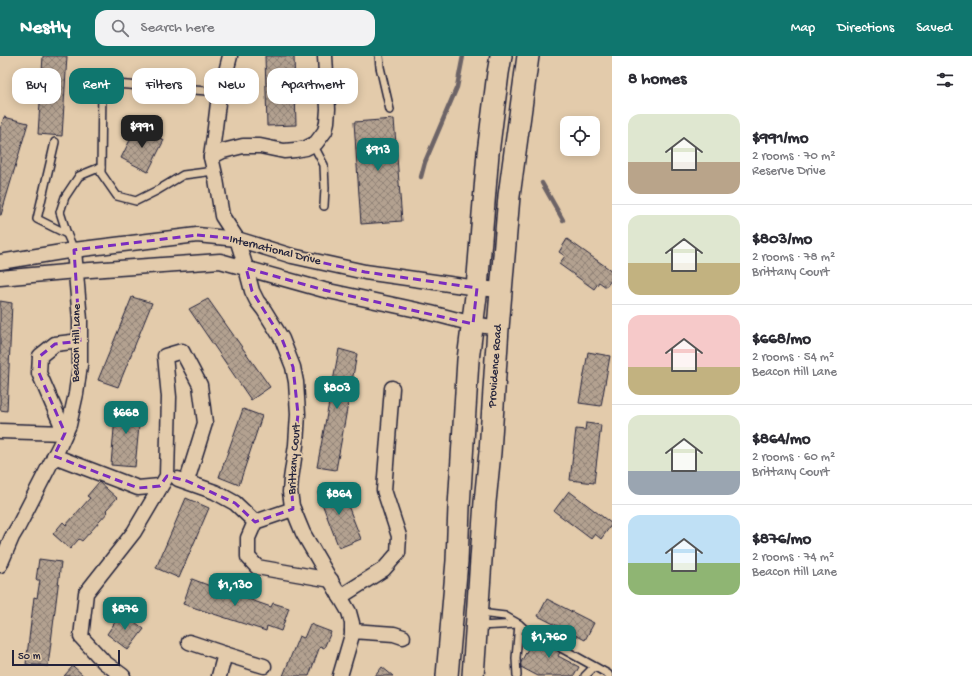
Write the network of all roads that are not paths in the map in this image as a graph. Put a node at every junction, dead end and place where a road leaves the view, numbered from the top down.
1 (230, 56) edge
2 (325, 56) edge
3 (378, 56) edge
4 (501, 56) edge
5 (528, 56) edge
6 (227, 68) edge
7 (204, 91) edge
8 (218, 104) edge
9 (390, 110) dead end
10 (55, 142) dead end
11 (313, 144) junction
12 (212, 164) junction
13 (100, 167) junction
14 (324, 206) dead end
15 (67, 234) junction
16 (236, 239) junction
17 (74, 250) junction
18 (0, 262) edge
19 (246, 268) junction
20 (76, 271) junction
21 (0, 278) edge
22 (477, 288) junction
23 (501, 290) junction
24 (473, 324) junction
25 (498, 328) junction
26 (80, 341) junction
27 (392, 388) dead end
28 (0, 431) edge
29 (65, 433) junction
30 (54, 456) junction
31 (163, 481) junction
32 (187, 481) junction
33 (293, 510) junction
34 (255, 522) junction
35 (0, 565) edge
36 (331, 580) junction
37 (340, 597) junction
38 (476, 620) junction
39 (519, 624) junction
40 (352, 631) junction
41 (402, 637) dead end
42 (189, 642) dead end
43 (553, 644) dead end
44 (562, 648) dead end
45 (225, 654) junction
46 (264, 666) dead end
47 (594, 667) junction
48 (123, 676) edge
49 (219, 676) edge
50 (340, 676) edge
51 (447, 676) edge
52 (473, 676) edge
53 (517, 676) edge
54 (585, 676) edge
55 (609, 676) edge

1 - 6 street, Brittany Court
2 - 11 street
3 - 9 lane
4 - 22 main road
5 - 23 main road, Providence Road
7 - 13 lane
8 - 12 street, Brittany Court
10 - 15 lane
11 - 12 street
11 - 14 lane
12 - 13 lane
12 - 16 street, Brittany Court
13 - 15 lane
15 - 17 lane
16 - 17 street, International Drive
16 - 19 street, Brittany Court
16 - 22 street, International Drive
17 - 18 street, International Drive
17 - 20 street, Beacon Hill Lane
19 - 20 street, International Drive
19 - 24 street, International Drive
19 - 33 street, Brittany Court
20 - 21 street, International Drive
20 - 26 street, Beacon Hill Lane
22 - 23 street, International Drive
22 - 24 main road
23 - 25 main road, Providence Road
24 - 25 street, International Drive
24 - 51 main road
25 - 38 main road, Providence Road
26 - 29 street, Beacon Hill Lane
26 - 29 street
27 - 37 street
28 - 29 street
29 - 30 street, Beacon Hill Lane
30 - 31 street
30 - 35 street, Beacon Hill Lane
31 - 32 street
31 - 32 street
31 - 48 street
32 - 34 street
33 - 34 street
33 - 36 street, Brittany Court
34 - 36 street
36 - 37 street, Brittany Court
37 - 40 street, Brittany Court
38 - 39 lane
38 - 39 lane
38 - 52 main road, Providence Road
39 - 43 lane
39 - 53 lane
40 - 41 street
40 - 50 street, Brittany Court
42 - 45 street
44 - 47 lane
45 - 46 street
45 - 49 street
47 - 54 lane
47 - 55 lane

